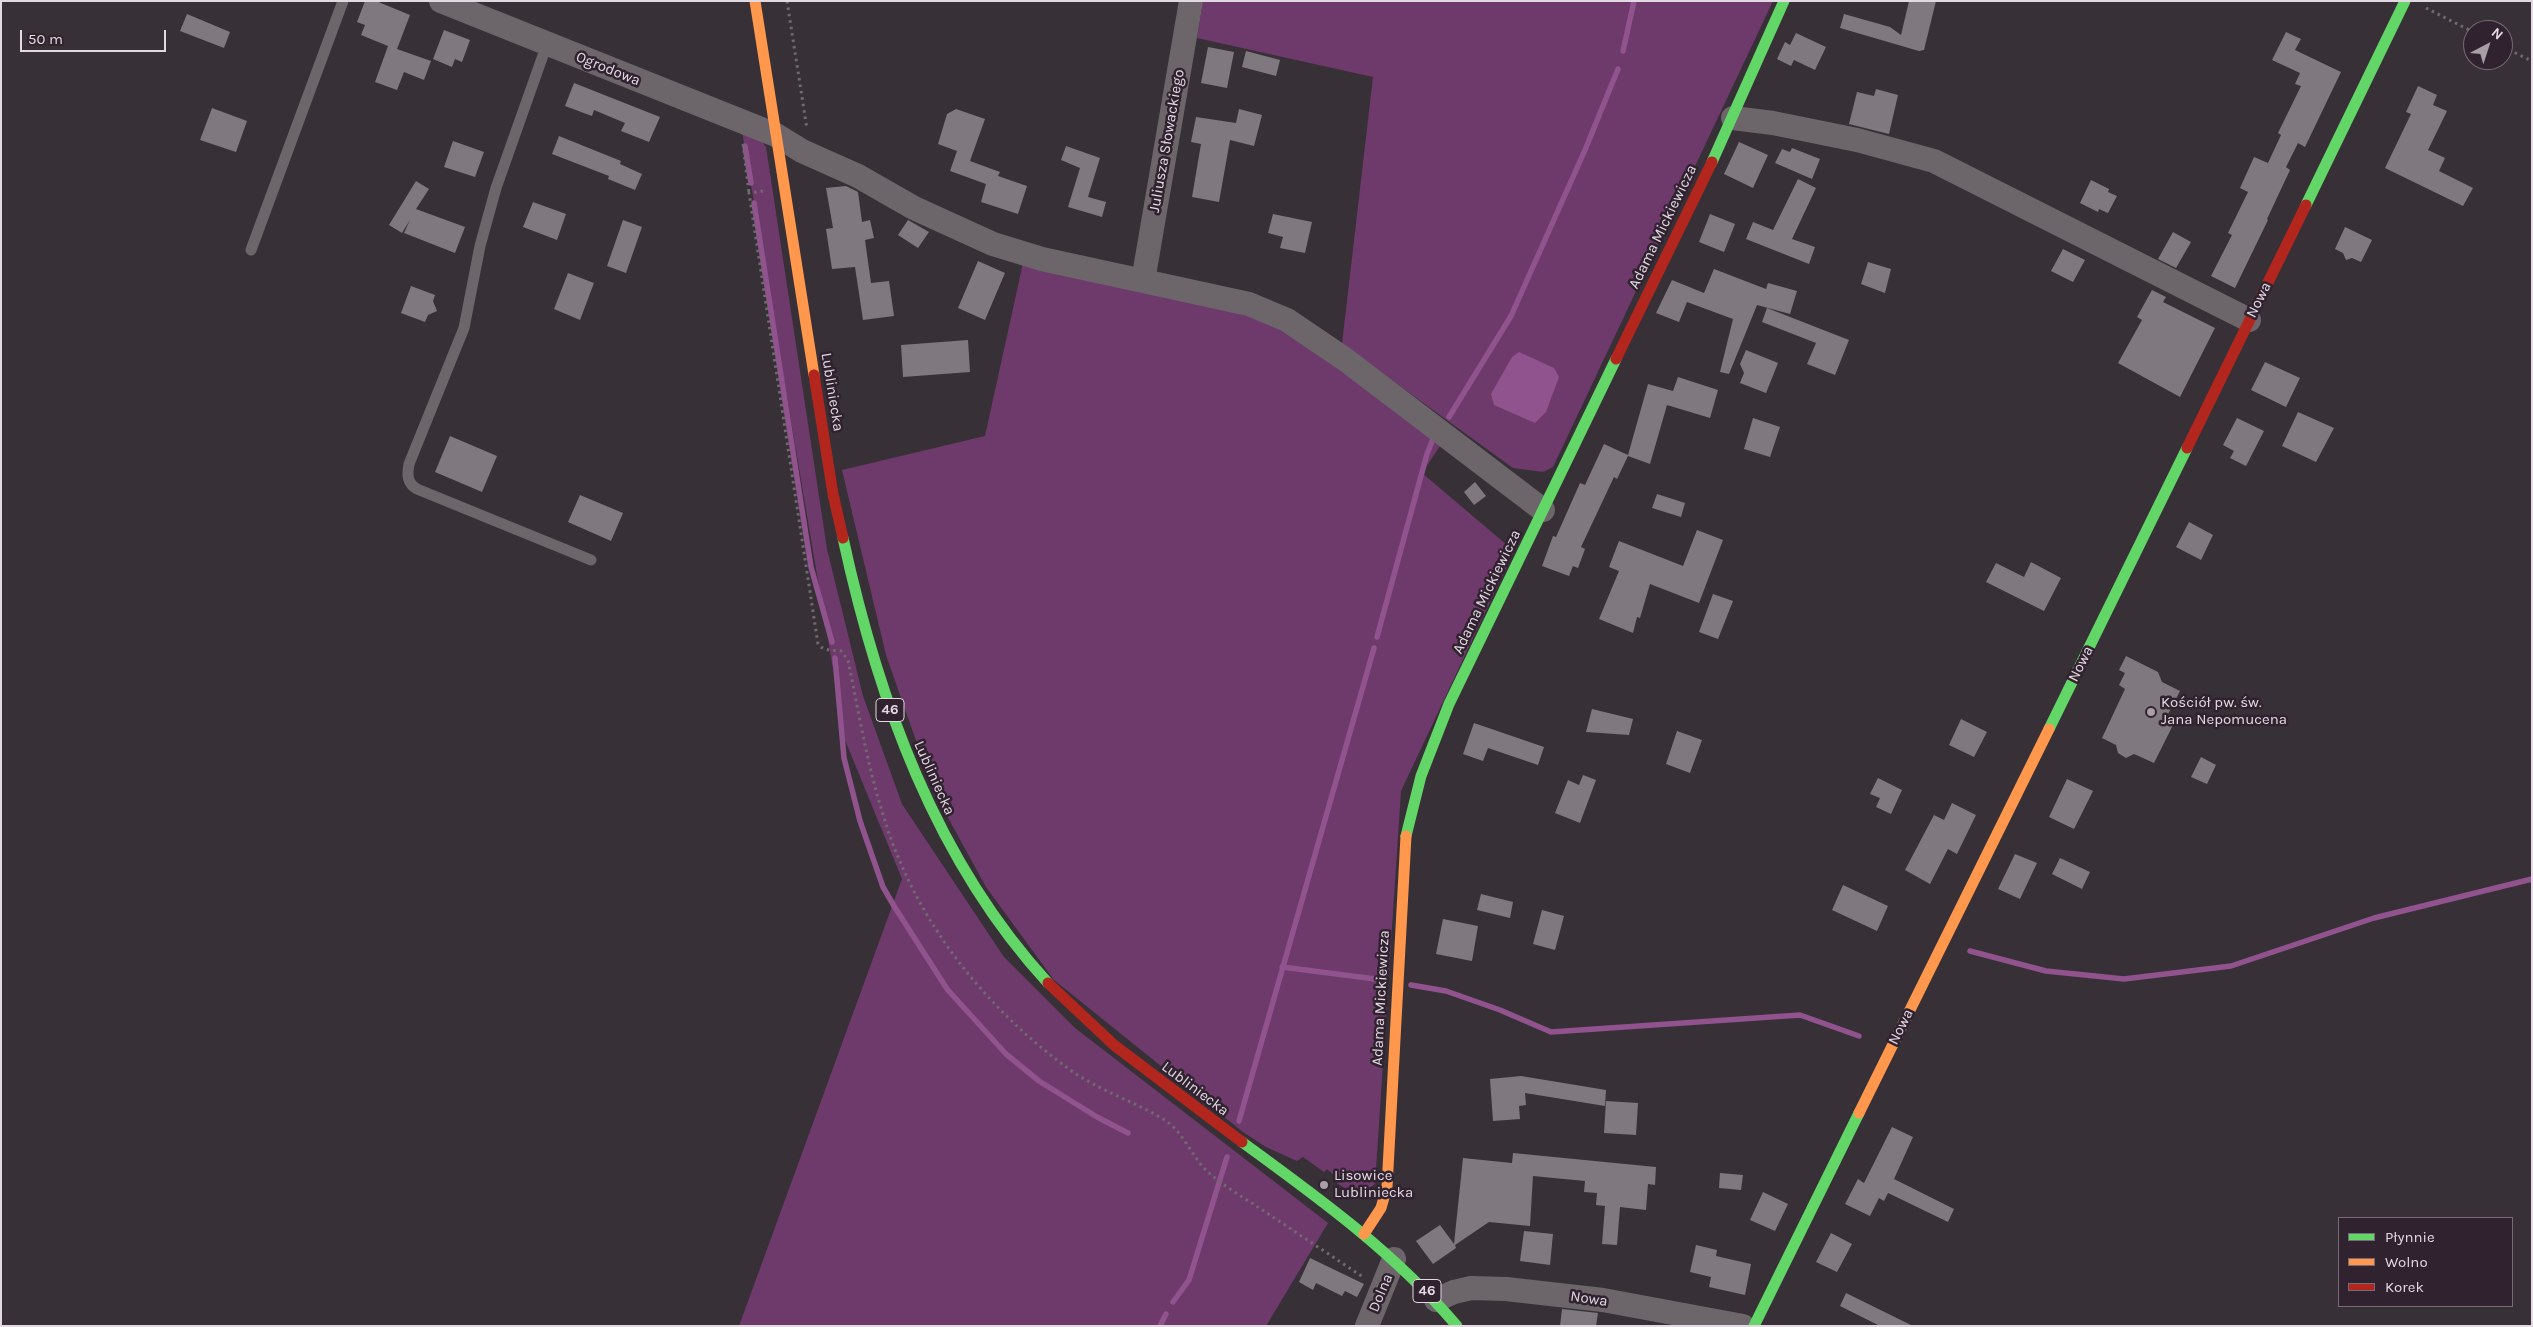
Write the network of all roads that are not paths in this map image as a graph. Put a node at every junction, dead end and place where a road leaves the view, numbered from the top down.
1 (343, 1) edge
2 (441, 1) edge
3 (755, 1) edge
4 (1191, 1) edge
5 (1784, 1) edge
6 (2405, 1) edge
7 (547, 44) junction
8 (1733, 118) junction
9 (776, 135) junction
10 (251, 250) dead end
11 (1143, 281) junction
12 (2249, 320) junction
13 (1543, 510) junction
14 (591, 560) dead end
15 (1364, 1234) junction
16 (1394, 1259) junction
17 (1436, 1300) junction
18 (1367, 1326) edge
19 (1457, 1326) edge
20 (1743, 1326) edge
21 (1754, 1326) edge

1 - 10 lane
2 - 7 street, Ogrodowa
3 - 9 street, Lubliniecka / 46
4 - 11 street, Juliusza Słowackiego
5 - 8 street, Adama Mickiewicza
6 - 12 street, Nowa
7 - 9 street, Ogrodowa
7 - 14 lane
8 - 12 street
8 - 13 street, Adama Mickiewicza
9 - 11 street, Ogrodowa
9 - 15 street, Lubliniecka / 46
11 - 13 street, Ogrodowa
12 - 21 street, Nowa
13 - 15 street, Adama Mickiewicza
15 - 16 street, Lubliniecka / 46
16 - 17 street, Lubliniecka / 46
16 - 18 street, Dolna
17 - 19 street, Lubliniecka / 46
17 - 20 street, Nowa

